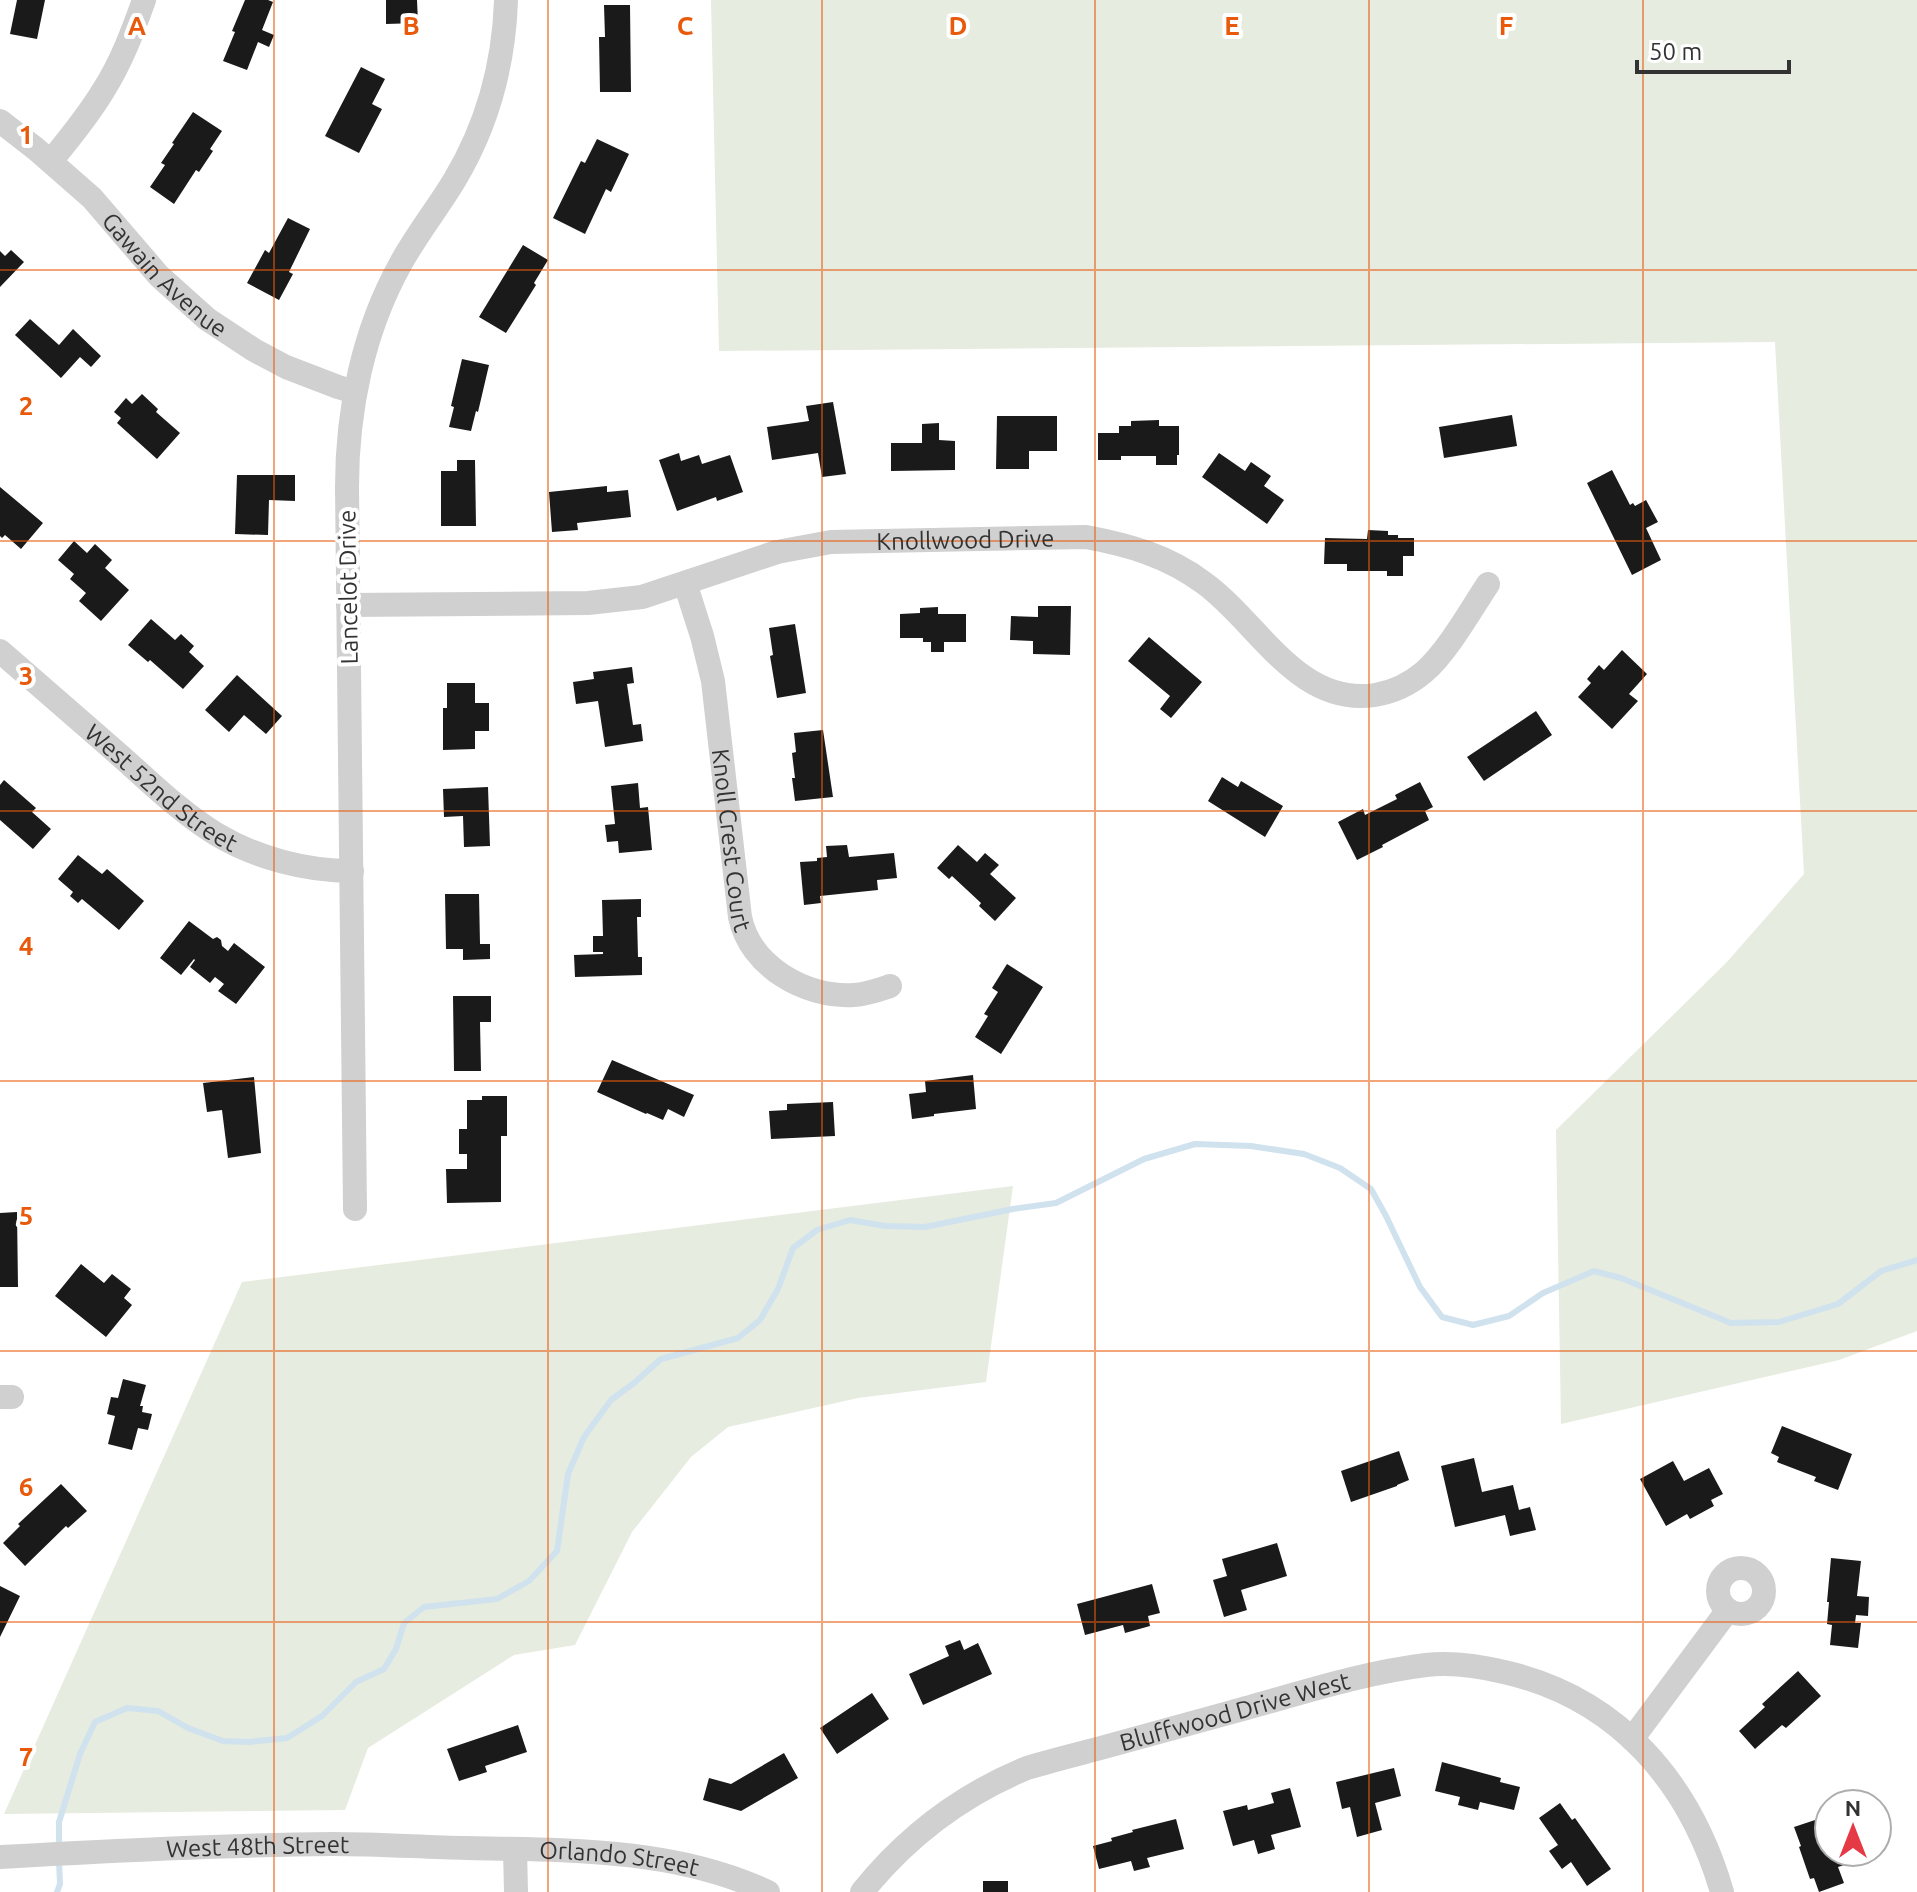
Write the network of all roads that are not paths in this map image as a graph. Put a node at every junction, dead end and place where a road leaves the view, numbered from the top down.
1 (144, 0) edge
2 (506, 0) edge
3 (0, 121) edge
4 (51, 161) junction
5 (355, 392) junction
6 (685, 583) junction
7 (1488, 584) dead end
8 (348, 605) junction
9 (0, 651) edge
10 (352, 871) junction
11 (890, 986) dead end
12 (355, 1209) dead end
13 (1728, 1610) dead end
14 (1632, 1739) junction
15 (515, 1849) junction
16 (0, 1857) edge
17 (516, 1892) edge
18 (768, 1892) edge
19 (862, 1892) edge
20 (1722, 1892) edge

1 - 4 street
2 - 5 street, Lancelot Drive
3 - 4 street, Gawain Avenue
4 - 5 street, Gawain Avenue
5 - 8 street, Lancelot Drive
6 - 7 street, Knollwood Drive
6 - 8 street, Knollwood Drive
6 - 11 street, Knoll Crest Court
8 - 10 street, Lancelot Drive
9 - 10 street, West 52nd Street
10 - 12 street, Lancelot Drive
13 - 14 street
14 - 19 street, Bluffwood Drive West
14 - 20 street, Bluffwood Drive West
15 - 16 street, West 48th Street
15 - 17 street
15 - 18 street, Orlando Street

